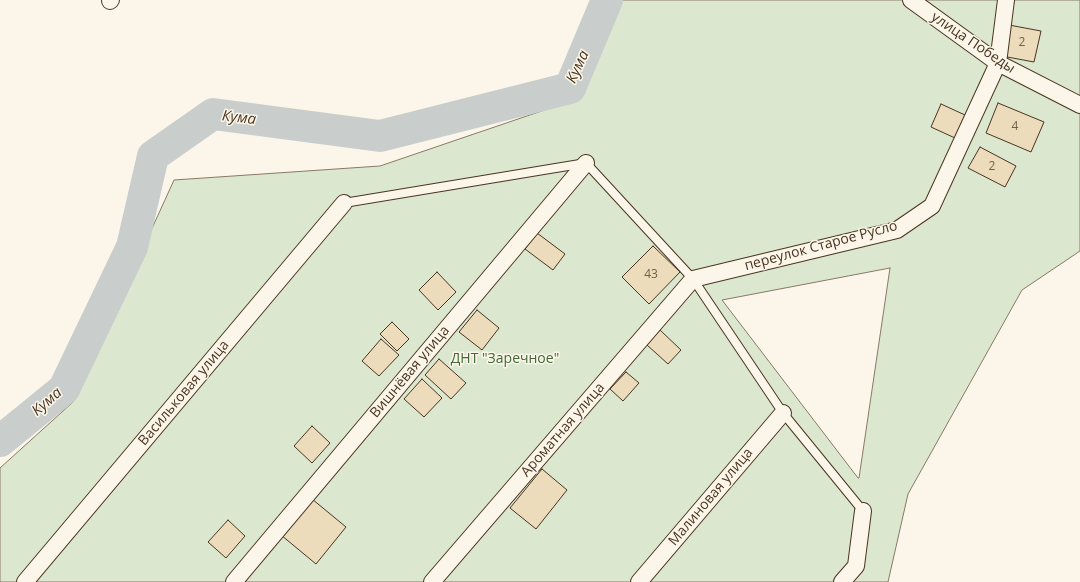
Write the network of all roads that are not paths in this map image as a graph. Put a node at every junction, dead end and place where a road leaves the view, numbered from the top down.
1 (911, 0) edge
2 (1006, 0) edge
3 (998, 63) junction
4 (1080, 105) edge
5 (586, 163) junction
6 (344, 203) joint
7 (693, 279) junction
8 (783, 413) junction
9 (863, 511) joint
10 (25, 582) edge
11 (234, 582) edge
12 (432, 582) edge
13 (639, 582) edge
14 (842, 582) edge

1 - 3 street, улица Победы
2 - 3 street, переулок Старое Русло
3 - 4 street, улица Победы
3 - 7 street, переулок Старое Русло
5 - 6 lane
5 - 7 lane
5 - 11 street, Вишнёвая улица
6 - 10 street, Васильковая улица
7 - 8 lane
7 - 12 street, Ароматная улица
8 - 9 lane
8 - 13 street, Малиновая улица
9 - 14 street

